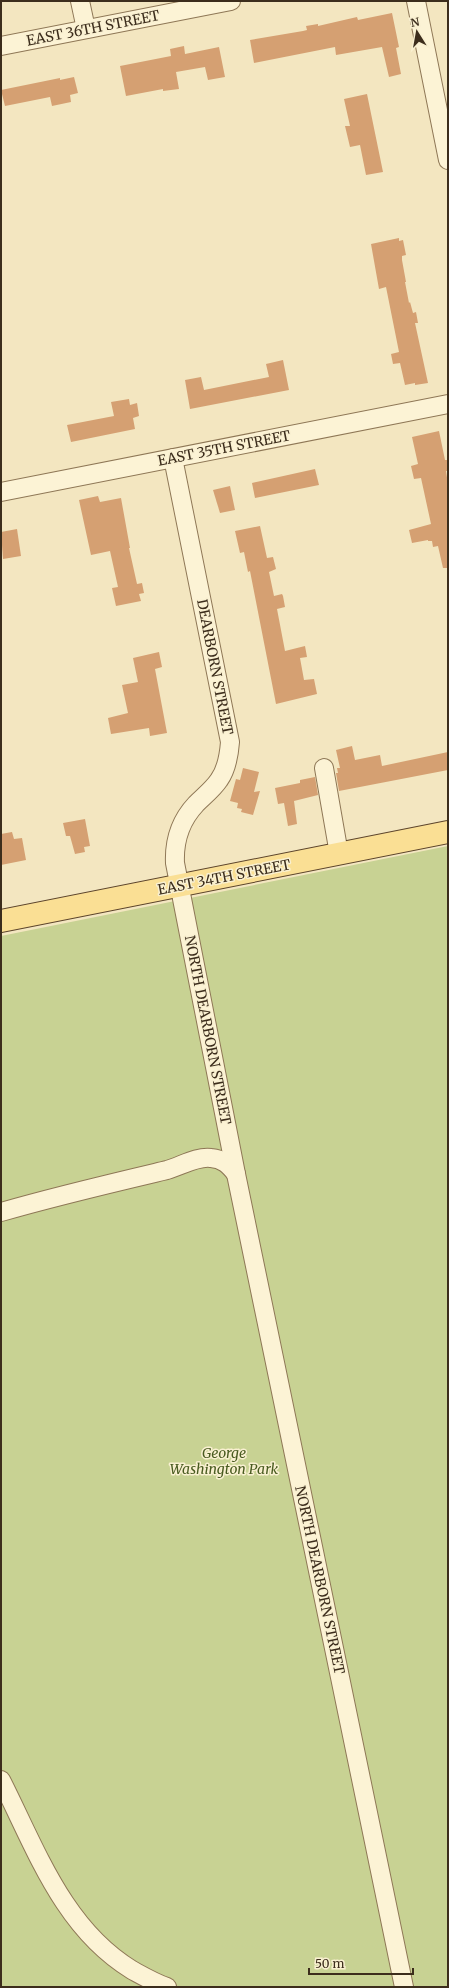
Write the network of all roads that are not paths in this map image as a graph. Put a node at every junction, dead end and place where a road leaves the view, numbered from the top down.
1 (80, 1) edge
2 (231, 1) edge
3 (416, 1) edge
4 (86, 29) junction
5 (1, 46) edge
6 (448, 160) edge
7 (448, 404) edge
8 (173, 458) junction
9 (1, 492) edge
10 (324, 768) dead end
11 (448, 832) edge
12 (339, 854) junction
13 (180, 886) junction
14 (1, 921) edge
15 (236, 1174) junction
16 (1, 1212) edge
17 (1, 1780) edge
18 (167, 1987) edge
19 (404, 1987) edge

1 - 4 street
2 - 4 street, EAST 36TH STREET
3 - 6 street
4 - 5 street, EAST 36TH STREET
7 - 8 street, EAST 35TH STREET
8 - 9 street, EAST 35TH STREET
8 - 13 street, DEARBORN STREET
10 - 12 street
11 - 12 main road, EAST 34TH STREET
12 - 13 main road, EAST 34TH STREET
13 - 14 main road, EAST 34TH STREET
13 - 15 street, NORTH DEARBORN STREET
15 - 16 street
15 - 19 street, NORTH DEARBORN STREET
17 - 18 street

